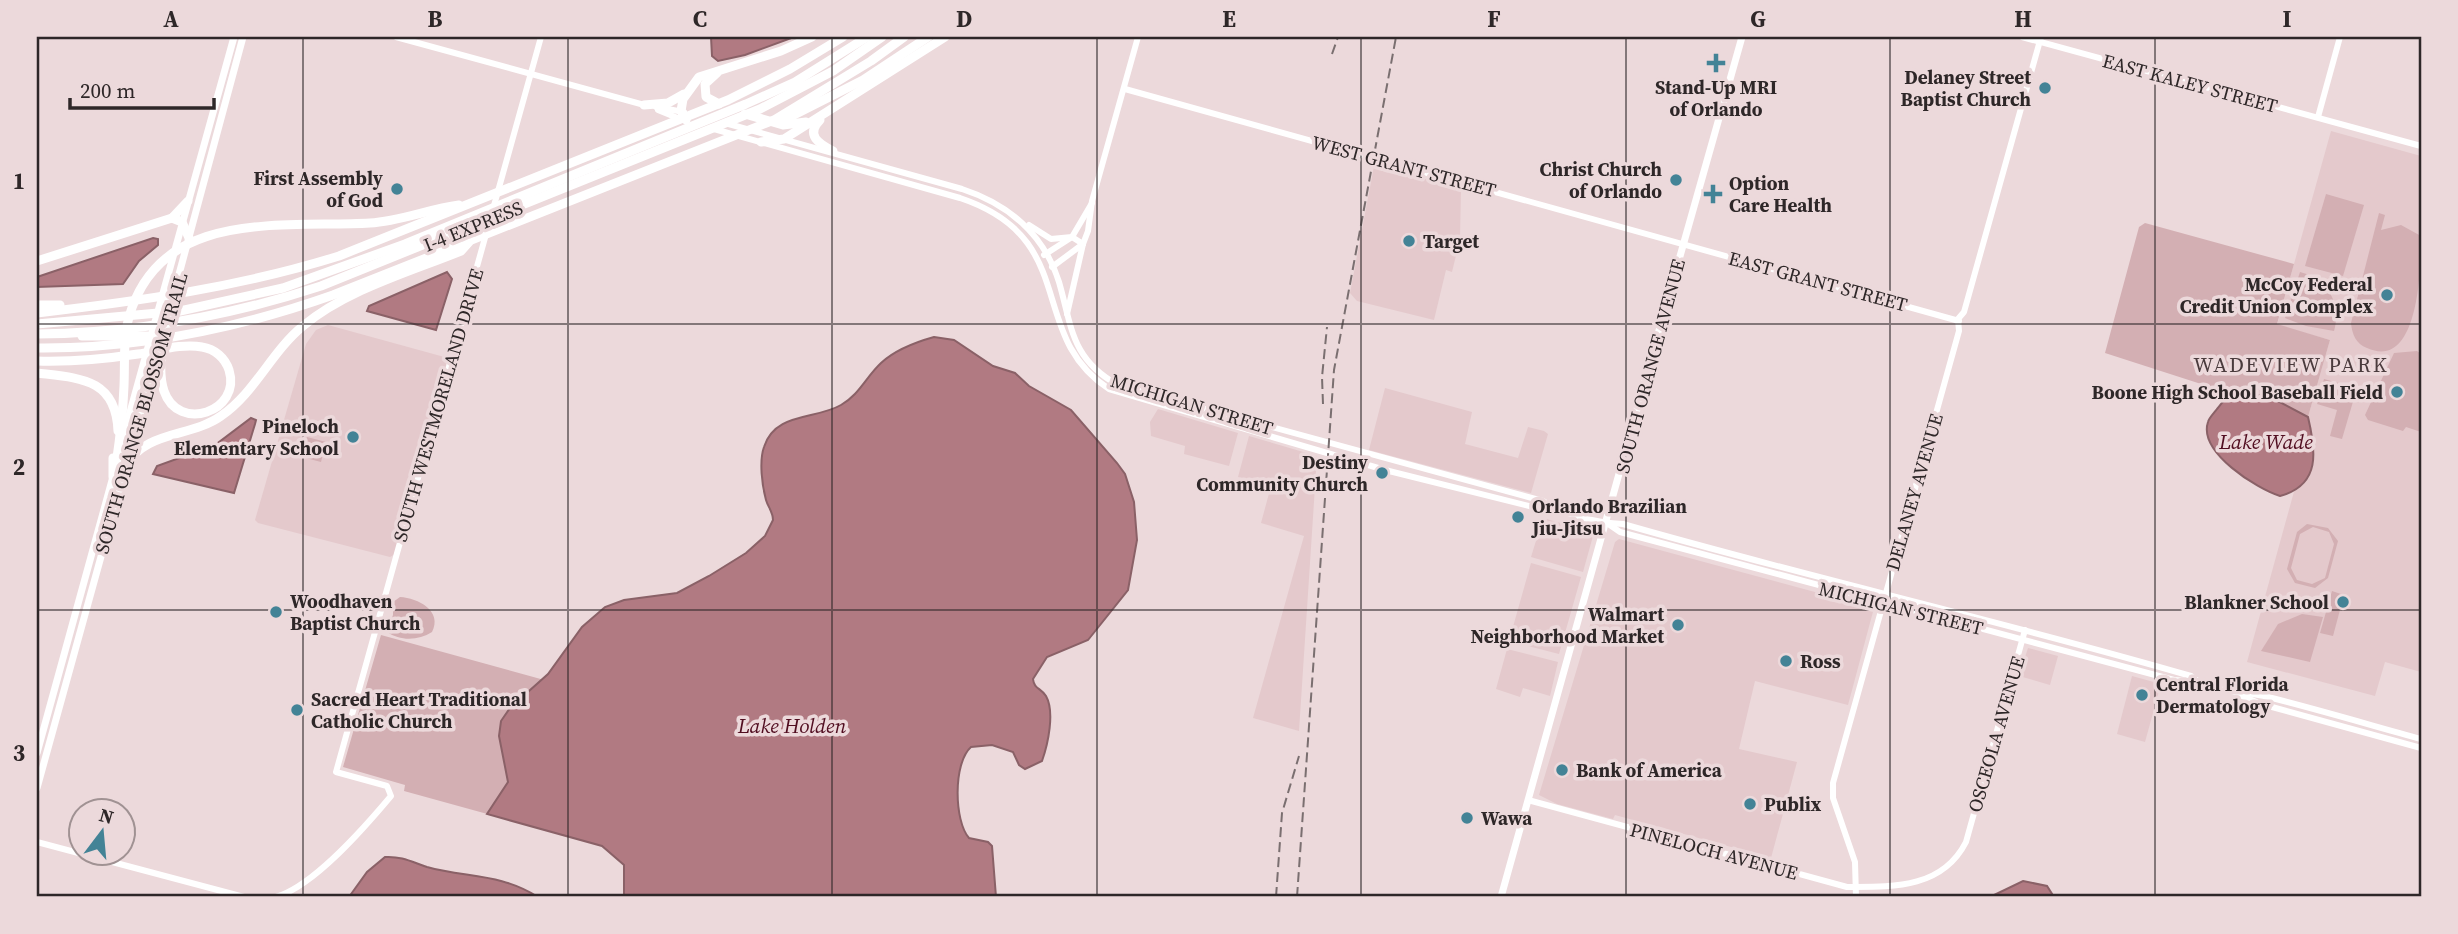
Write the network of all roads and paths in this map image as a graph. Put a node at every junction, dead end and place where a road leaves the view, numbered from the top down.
1 (234, 37) edge
2 (243, 37) edge
3 (396, 37) edge
4 (541, 37) edge
5 (810, 37) edge
6 (843, 37) edge
7 (867, 37) edge
8 (883, 37) edge
9 (904, 37) edge
10 (942, 37) edge
11 (1138, 37) edge
12 (1742, 37) edge
13 (2022, 37) edge
14 (2340, 37) edge
15 (2040, 39) edge
16 (928, 41) edge
17 (719, 72) junction
18 (531, 73) junction
19 (1125, 89) junction
20 (685, 93) junction
21 (852, 96) junction
22 (644, 105) junction
23 (681, 111) junction
24 (821, 115) junction
25 (2318, 117) junction
26 (774, 120) junction
27 (688, 125) junction
28 (784, 139) junction
29 (761, 142) junction
30 (2421, 146) edge
31 (833, 151) junction
32 (190, 196) junction
33 (1093, 201) junction
34 (474, 203) junction
35 (198, 209) junction
36 (172, 218) junction
37 (1021, 219) junction
38 (182, 222) junction
39 (1072, 237) junction
40 (190, 238) junction
41 (473, 239) junction
42 (1083, 244) junction
43 (1684, 244) junction
44 (1046, 254) junction
45 (1038, 258) junction
46 (37, 261) edge
47 (1053, 267) junction
48 (1043, 268) junction
49 (1672, 281) joint
50 (1670, 291) joint
51 (125, 302) junction
52 (37, 305) edge
53 (37, 313) edge
54 (1066, 319) junction
55 (1961, 319) junction
56 (37, 324) edge
57 (163, 332) junction
58 (38, 334) edge
59 (118, 337) junction
60 (37, 348) edge
61 (37, 361) edge
62 (37, 373) edge
63 (120, 466) junction
64 (113, 477) junction
65 (1471, 483) junction
66 (110, 488) junction
67 (1468, 491) junction
68 (1534, 499) junction
69 (1525, 505) junction
70 (1553, 508) junction
71 (1607, 523) junction
72 (90, 557) junction
73 (99, 560) junction
74 (1804, 574) junction
75 (1801, 582) junction
76 (1885, 596) junction
77 (1883, 604) junction
78 (1970, 616) junction
79 (84, 617) junction
80 (1960, 623) junction
81 (2025, 630) junction
82 (2023, 639) junction
83 (2197, 682) junction
84 (2235, 692) junction
85 (2421, 739) edge
86 (2421, 748) edge
87 (37, 753) edge
88 (37, 788) edge
89 (1528, 800) junction
90 (1967, 839) joint
91 (37, 842) edge
92 (1856, 887) junction
93 (244, 897) edge
94 (276, 897) edge
95 (1501, 897) edge
96 (1856, 897) edge

1 - 32 main road, SOUTH ORANGE BLOSSOM TRAIL
2 - 35 main road, SOUTH ORANGE BLOSSOM TRAIL
3 - 18 street, MICHIGAN STREET
4 - 18 street, SOUTH WESTMORELAND DRIVE
5 - 17 highway
6 - 34 highway
7 - 27 highway, I-4 EXPRESS
8 - 59 highway, I-4 EXPRESS
9 - 26 highway
10 - 16 highway
11 - 19 street
12 - 43 main road, SOUTH ORANGE AVENUE
13 - 15 street, EAST KALEY STREET
14 - 25 street
15 - 25 street, EAST KALEY STREET
15 - 55 street, DELANEY AVENUE
16 - 21 highway
16 - 26 highway
17 - 20 highway
17 - 24 highway
18 - 22 street, MICHIGAN STREET
18 - 94 street, SOUTH WESTMORELAND DRIVE
19 - 33 street
19 - 43 street, WEST GRANT STREET
20 - 22 highway
20 - 23 highway
21 - 24 highway
21 - 31 highway
22 - 23 street, MICHIGAN STREET
22 - 27 street, MICHIGAN STREET
23 - 27 highway
23 - 28 street, MICHIGAN STREET
24 - 28 highway
25 - 30 street, EAST KALEY STREET
26 - 41 highway
27 - 29 street, MICHIGAN STREET
27 - 56 highway, I-4 EXPRESS
28 - 29 highway
28 - 31 street, MICHIGAN STREET
29 - 45 street, MICHIGAN STREET
31 - 37 street, MICHIGAN STREET
32 - 35 main road
32 - 36 highway
32 - 38 main road, SOUTH ORANGE BLOSSOM TRAIL
33 - 39 street
33 - 42 street
34 - 51 highway
34 - 63 highway
35 - 40 main road, SOUTH ORANGE BLOSSOM TRAIL
36 - 38 highway
36 - 46 highway
37 - 39 street
37 - 44 street, MICHIGAN STREET
38 - 40 highway
38 - 63 main road, SOUTH ORANGE BLOSSOM TRAIL
39 - 42 street
39 - 44 street
40 - 57 main road, SOUTH ORANGE BLOSSOM TRAIL
41 - 59 highway
41 - 63 highway
42 - 47 street
42 - 54 street
43 - 49 main road, SOUTH ORANGE AVENUE
43 - 55 street, EAST GRANT STREET
44 - 45 street
44 - 47 street, MICHIGAN STREET
45 - 48 street, MICHIGAN STREET
47 - 48 street
47 - 54 street, MICHIGAN STREET
48 - 67 street, MICHIGAN STREET
49 - 50 street, SOUTH ORANGE AVENUE
50 - 71 main road, SOUTH ORANGE AVENUE
51 - 52 highway
51 - 53 highway
54 - 65 street, MICHIGAN STREET
55 - 76 street, DELANEY AVENUE
57 - 61 highway
57 - 63 main road, SOUTH ORANGE BLOSSOM TRAIL
58 - 59 highway, I-4 EXPRESS
59 - 60 highway
62 - 64 highway
63 - 64 main road, SOUTH ORANGE BLOSSOM TRAIL
63 - 73 main road, SOUTH ORANGE BLOSSOM TRAIL
64 - 66 main road, SOUTH ORANGE BLOSSOM TRAIL
65 - 67 street
65 - 68 street, MICHIGAN STREET
66 - 72 main road, SOUTH ORANGE BLOSSOM TRAIL
66 - 73 main road
67 - 69 street, MICHIGAN STREET
68 - 69 street
68 - 70 street, MICHIGAN STREET
69 - 70 street, MICHIGAN STREET
70 - 71 street, MICHIGAN STREET
71 - 74 street, MICHIGAN STREET
71 - 75 street, MICHIGAN STREET
71 - 89 main road, SOUTH ORANGE AVENUE
72 - 79 main road
72 - 87 main road, SOUTH ORANGE BLOSSOM TRAIL
73 - 79 main road, SOUTH ORANGE BLOSSOM TRAIL
74 - 75 street
74 - 76 street, MICHIGAN STREET
75 - 77 street, MICHIGAN STREET
76 - 77 street, DELANEY AVENUE
76 - 78 street, MICHIGAN STREET
77 - 80 street, MICHIGAN STREET
77 - 92 street, DELANEY AVENUE
78 - 80 street
78 - 81 street, MICHIGAN STREET
79 - 88 main road, SOUTH ORANGE BLOSSOM TRAIL
80 - 82 street, MICHIGAN STREET
81 - 82 street, OSCEOLA AVENUE
81 - 83 street, MICHIGAN STREET
82 - 83 street, MICHIGAN STREET
82 - 90 street, OSCEOLA AVENUE
83 - 84 street, MICHIGAN STREET
84 - 85 street, MICHIGAN STREET
84 - 86 street, MICHIGAN STREET
89 - 92 street, PINELOCH AVENUE
89 - 95 main road, SOUTH ORANGE AVENUE
90 - 92 street, PINELOCH AVENUE
91 - 93 street
92 - 96 street

